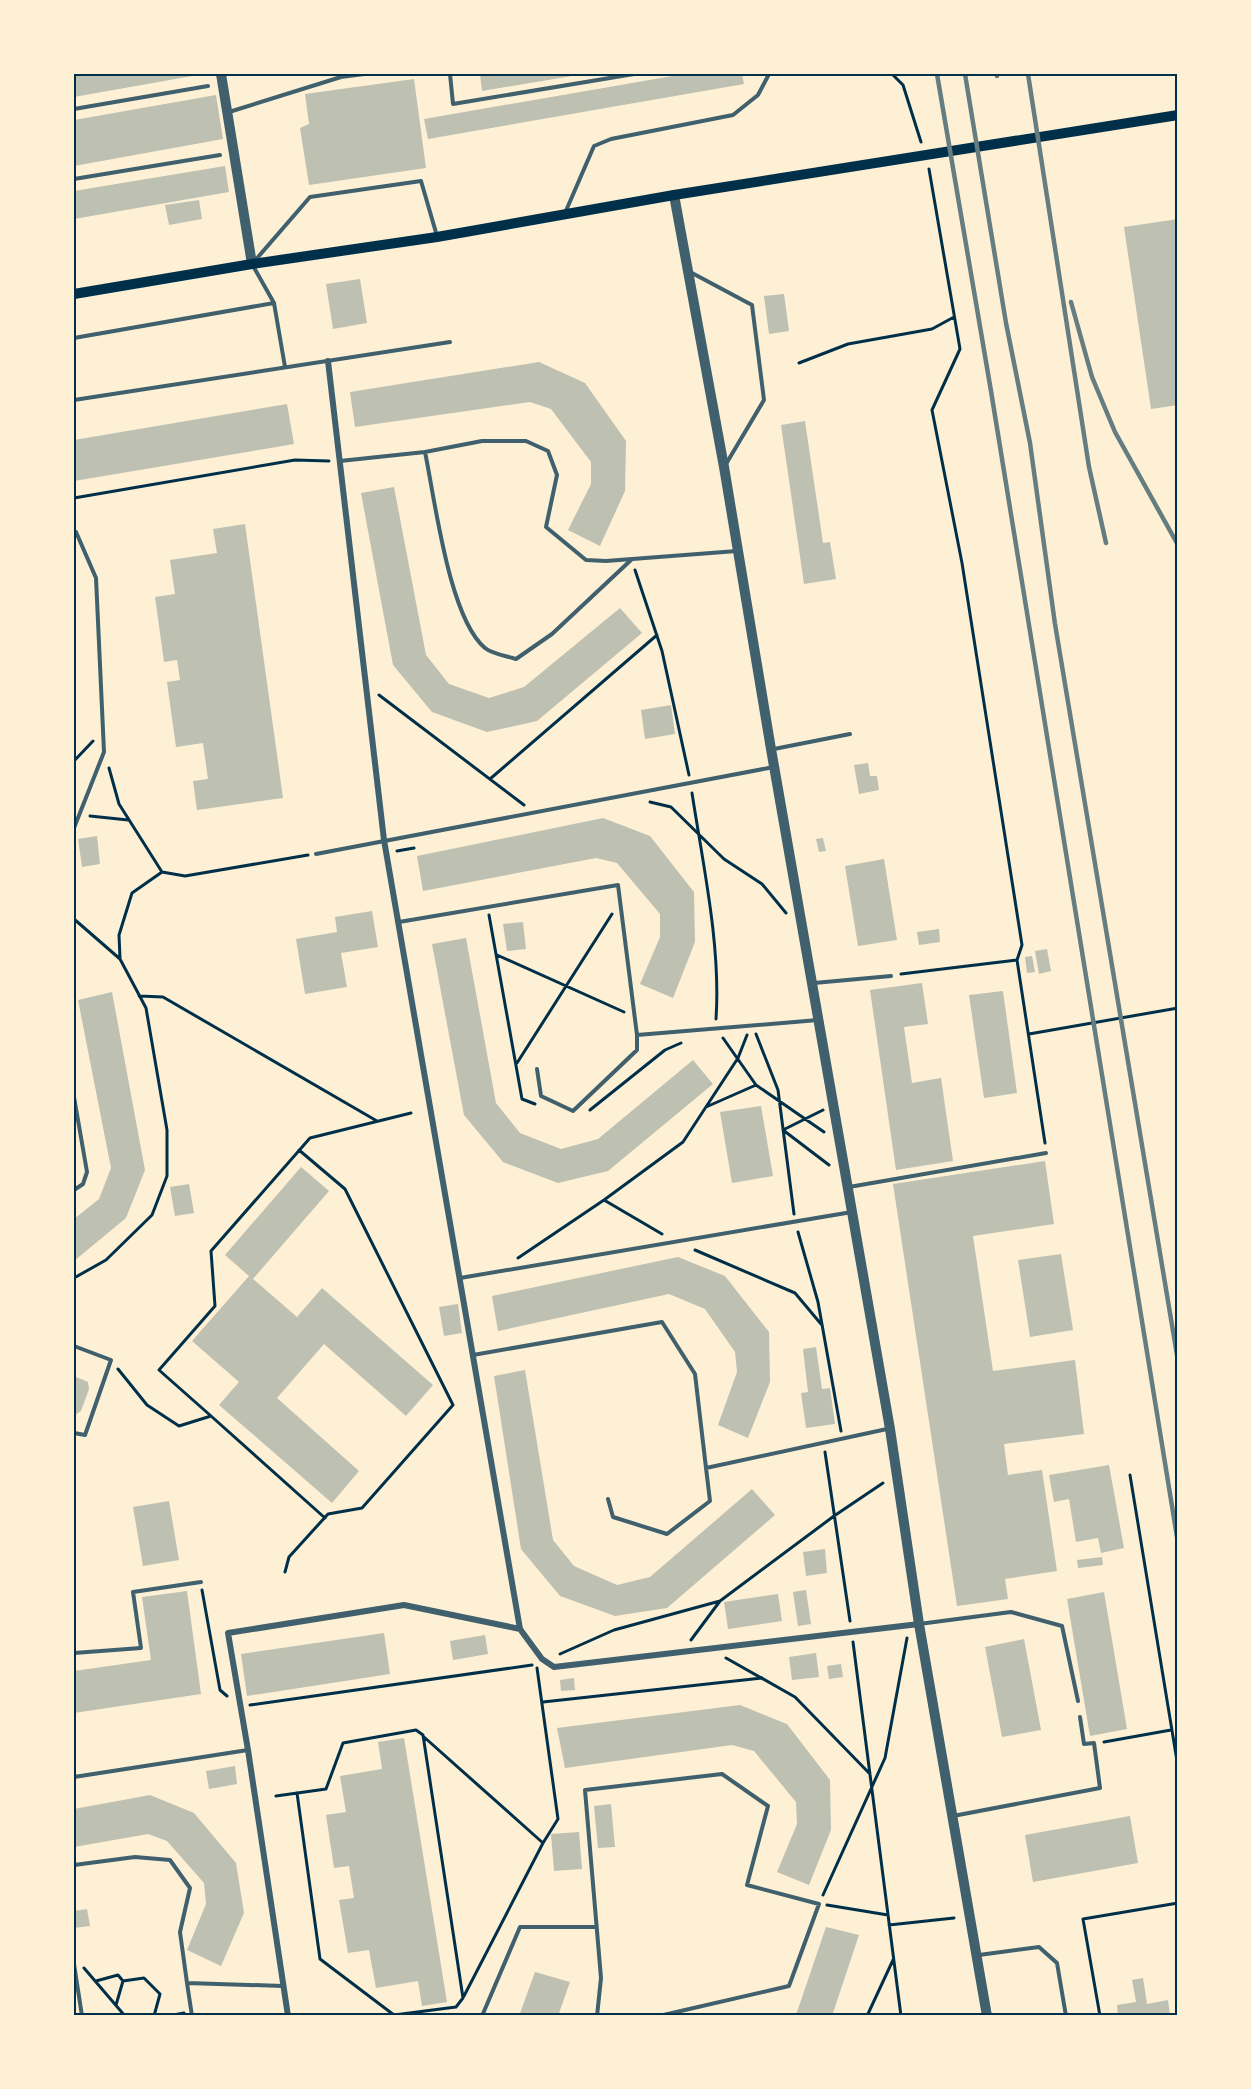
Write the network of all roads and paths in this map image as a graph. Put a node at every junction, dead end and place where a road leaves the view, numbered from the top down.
1 (221, 74) edge
2 (364, 74) edge
3 (450, 74) edge
4 (634, 74) edge
5 (770, 74) edge
6 (891, 74) edge
7 (341, 75) edge
8 (208, 86) dead end
9 (74, 109) edge
10 (228, 112) junction
11 (1178, 116) edge
12 (924, 151) dead end
13 (220, 154) dead end
14 (927, 162) dead end
15 (74, 179) edge
16 (674, 195) junction
17 (565, 214) junction
18 (437, 237) junction
19 (252, 264) junction
20 (688, 272) junction
21 (74, 294) edge
22 (274, 303) junction
23 (954, 317) junction
24 (74, 338) edge
25 (450, 342) dead end
26 (328, 361) junction
27 (799, 363) dead end
28 (285, 367) junction
29 (74, 400) edge
30 (425, 452) junction
31 (340, 461) junction
32 (724, 467) junction
33 (74, 498) edge
34 (76, 531) dead end
35 (738, 551) junction
36 (631, 560) junction
37 (657, 634) dead end
38 (366, 685) junction
39 (103, 731) junction
40 (849, 734) dead end
41 (771, 749) junction
42 (104, 752) junction
43 (74, 761) edge
44 (775, 766) junction
45 (490, 779) junction
46 (642, 801) dead end
47 (533, 812) junction
48 (80, 815) junction
49 (129, 820) junction
50 (74, 828) edge
51 (384, 840) junction
52 (421, 846) dead end
53 (386, 853) junction
54 (316, 854) joint
55 (162, 872) junction
56 (620, 902) junction
57 (488, 907) junction
58 (789, 916) dead end
59 (74, 919) edge
60 (399, 922) junction
61 (497, 955) junction
62 (120, 959) junction
63 (1017, 960) junction
64 (901, 974) dead end
65 (891, 975) dead end
66 (813, 983) junction
67 (566, 986) junction
68 (139, 996) junction
69 (1178, 1008) edge
70 (634, 1017) junction
71 (819, 1020) junction
72 (752, 1024) junction
73 (715, 1027) junction
74 (1029, 1034) junction
75 (637, 1035) junction
76 (685, 1041) dead end
77 (738, 1058) junction
78 (516, 1065) junction
79 (537, 1069) dead end
80 (756, 1085) junction
81 (74, 1097) edge
82 (780, 1100) junction
83 (706, 1107) junction
84 (544, 1108) dead end
85 (827, 1108) dead end
86 (411, 1113) dead end
87 (585, 1115) dead end
88 (806, 1119) junction
89 (377, 1121) junction
90 (783, 1130) junction
91 (832, 1138) dead end
92 (300, 1150) junction
93 (1046, 1153) joint
94 (838, 1171) dead end
95 (848, 1187) junction
96 (74, 1190) edge
97 (604, 1200) junction
98 (852, 1212) junction
99 (795, 1221) junction
100 (675, 1241) junction
101 (516, 1259) dead end
102 (74, 1278) edge
103 (459, 1278) junction
104 (822, 1325) junction
105 (74, 1346) edge
106 (473, 1355) junction
107 (111, 1360) junction
108 (212, 1416) junction
109 (890, 1429) junction
110 (74, 1433) edge
111 (842, 1439) junction
112 (824, 1443) junction
113 (706, 1468) junction
114 (1130, 1475) dead end
115 (883, 1484) dead end
116 (608, 1499) dead end
117 (834, 1516) junction
118 (325, 1518) junction
119 (285, 1572) dead end
120 (201, 1582) joint
121 (720, 1601) junction
122 (919, 1624) junction
123 (520, 1629) junction
124 (851, 1632) junction
125 (907, 1636) dead end
126 (711, 1650) junction
127 (74, 1653) edge
128 (681, 1653) junction
129 (544, 1661) junction
130 (762, 1678) junction
131 (1078, 1701) dead end
132 (543, 1702) dead end
133 (239, 1707) junction
134 (1080, 1717) dead end
135 (1171, 1730) junction
136 (423, 1736) junction
137 (1094, 1743) junction
138 (248, 1750) junction
139 (1178, 1767) edge
140 (870, 1775) junction
141 (74, 1778) edge
142 (871, 1788) junction
143 (297, 1793) junction
144 (276, 1796) dead end
145 (952, 1816) junction
146 (74, 1865) edge
147 (1178, 1903) edge
148 (819, 1904) junction
149 (888, 1915) junction
150 (954, 1918) dead end
151 (889, 1925) junction
152 (596, 1927) junction
153 (977, 1956) junction
154 (894, 1959) junction
155 (74, 1964) edge
156 (81, 1964) dead end
157 (96, 1981) junction
158 (123, 1981) junction
159 (187, 1983) junction
160 (283, 1986) junction
161 (463, 1998) junction
162 (117, 2005) junction
163 (192, 2014) edge
164 (394, 2015) edge
165 (82, 2016) edge
166 (125, 2016) edge
167 (154, 2016) edge
168 (168, 2016) edge
169 (288, 2016) edge
170 (482, 2016) edge
171 (597, 2016) edge
172 (659, 2016) edge
173 (867, 2016) edge
174 (901, 2016) edge
175 (987, 2016) edge
176 (1066, 2016) edge
177 (1100, 2016) edge

1 - 10 street
2 - 7 lane
3 - 4 lane
5 - 17 lane
6 - 12 path
7 - 10 lane
8 - 9 lane
10 - 19 street
11 - 16 main road
13 - 15 lane
14 - 23 path
16 - 17 main road
16 - 20 street
17 - 18 main road
18 - 19 main road
18 - 19 lane
19 - 21 main road
19 - 22 lane
20 - 32 street
20 - 32 lane
22 - 24 lane
22 - 28 lane
23 - 27 path
23 - 63 path
25 - 26 lane
26 - 28 lane
26 - 31 street
28 - 29 lane
30 - 31 lane
30 - 36 lane
30 - 36 lane
31 - 33 path
31 - 38 street
32 - 35 street
34 - 39 lane
35 - 36 lane
35 - 41 street
37 - 45 path
38 - 45 path
38 - 51 street
39 - 42 lane
39 - 43 path
40 - 41 lane
41 - 44 street
42 - 48 lane
42 - 49 path
44 - 47 lane
44 - 66 street
45 - 47 path
46 - 58 path
47 - 51 lane
48 - 49 path
48 - 50 lane
49 - 55 path
51 - 53 street
51 - 54 lane
52 - 53 path
53 - 60 street
54 - 55 path
55 - 62 path
56 - 57 lane
56 - 67 path
56 - 70 lane
57 - 60 lane
57 - 61 path
59 - 62 path
60 - 103 street
61 - 67 path
61 - 78 path
62 - 68 path
63 - 64 path
63 - 74 path
65 - 66 lane
66 - 71 street
67 - 70 path
67 - 78 path
68 - 89 path
68 - 102 path
69 - 74 path
70 - 75 lane
71 - 72 lane
71 - 95 street
72 - 73 lane
72 - 77 path
72 - 82 path
73 - 75 lane
73 - 77 path
74 - 93 path
75 - 79 lane
76 - 87 path
77 - 80 path
77 - 83 path
78 - 84 path
80 - 82 path
80 - 83 path
81 - 96 lane
82 - 88 path
82 - 90 path
83 - 97 path
85 - 88 path
86 - 89 path
88 - 90 path
88 - 91 path
89 - 92 path
90 - 94 path
90 - 99 path
92 - 108 path
92 - 118 path
93 - 95 lane
95 - 98 street
97 - 100 path
97 - 101 path
98 - 99 lane
98 - 109 street
99 - 100 lane
99 - 104 path
100 - 103 lane
100 - 104 path
103 - 106 street
104 - 111 path
105 - 107 lane
106 - 113 lane
106 - 123 street
107 - 108 path
107 - 110 lane
108 - 118 path
109 - 111 lane
109 - 122 street
111 - 112 lane
112 - 113 lane
112 - 117 path
113 - 116 lane
114 - 135 path
115 - 117 path
117 - 121 path
117 - 124 path
118 - 119 path
120 - 127 lane
120 - 133 path
121 - 128 path
121 - 129 path
122 - 124 street
122 - 131 lane
122 - 145 street
123 - 129 street
123 - 133 street
124 - 126 street
124 - 140 path
125 - 142 path
126 - 128 street
126 - 130 path
128 - 129 street
129 - 133 path
130 - 132 path
130 - 140 path
133 - 138 street
134 - 137 lane
135 - 137 path
135 - 139 path
136 - 143 path
136 - 161 path
136 - 161 path
137 - 145 lane
138 - 141 lane
138 - 160 street
140 - 142 path
142 - 148 path
142 - 149 path
143 - 144 path
143 - 164 path
145 - 153 street
146 - 159 lane
147 - 177 path
148 - 149 path
148 - 152 lane
148 - 172 lane
149 - 151 path
150 - 151 path
151 - 154 path
152 - 170 lane
152 - 171 lane
153 - 175 street
153 - 176 lane
154 - 173 path
154 - 174 path
155 - 165 lane
156 - 157 path
157 - 158 path
157 - 162 path
158 - 162 path
158 - 167 path
159 - 160 lane
159 - 163 lane
160 - 169 street
161 - 164 path
162 - 166 path
163 - 168 path

